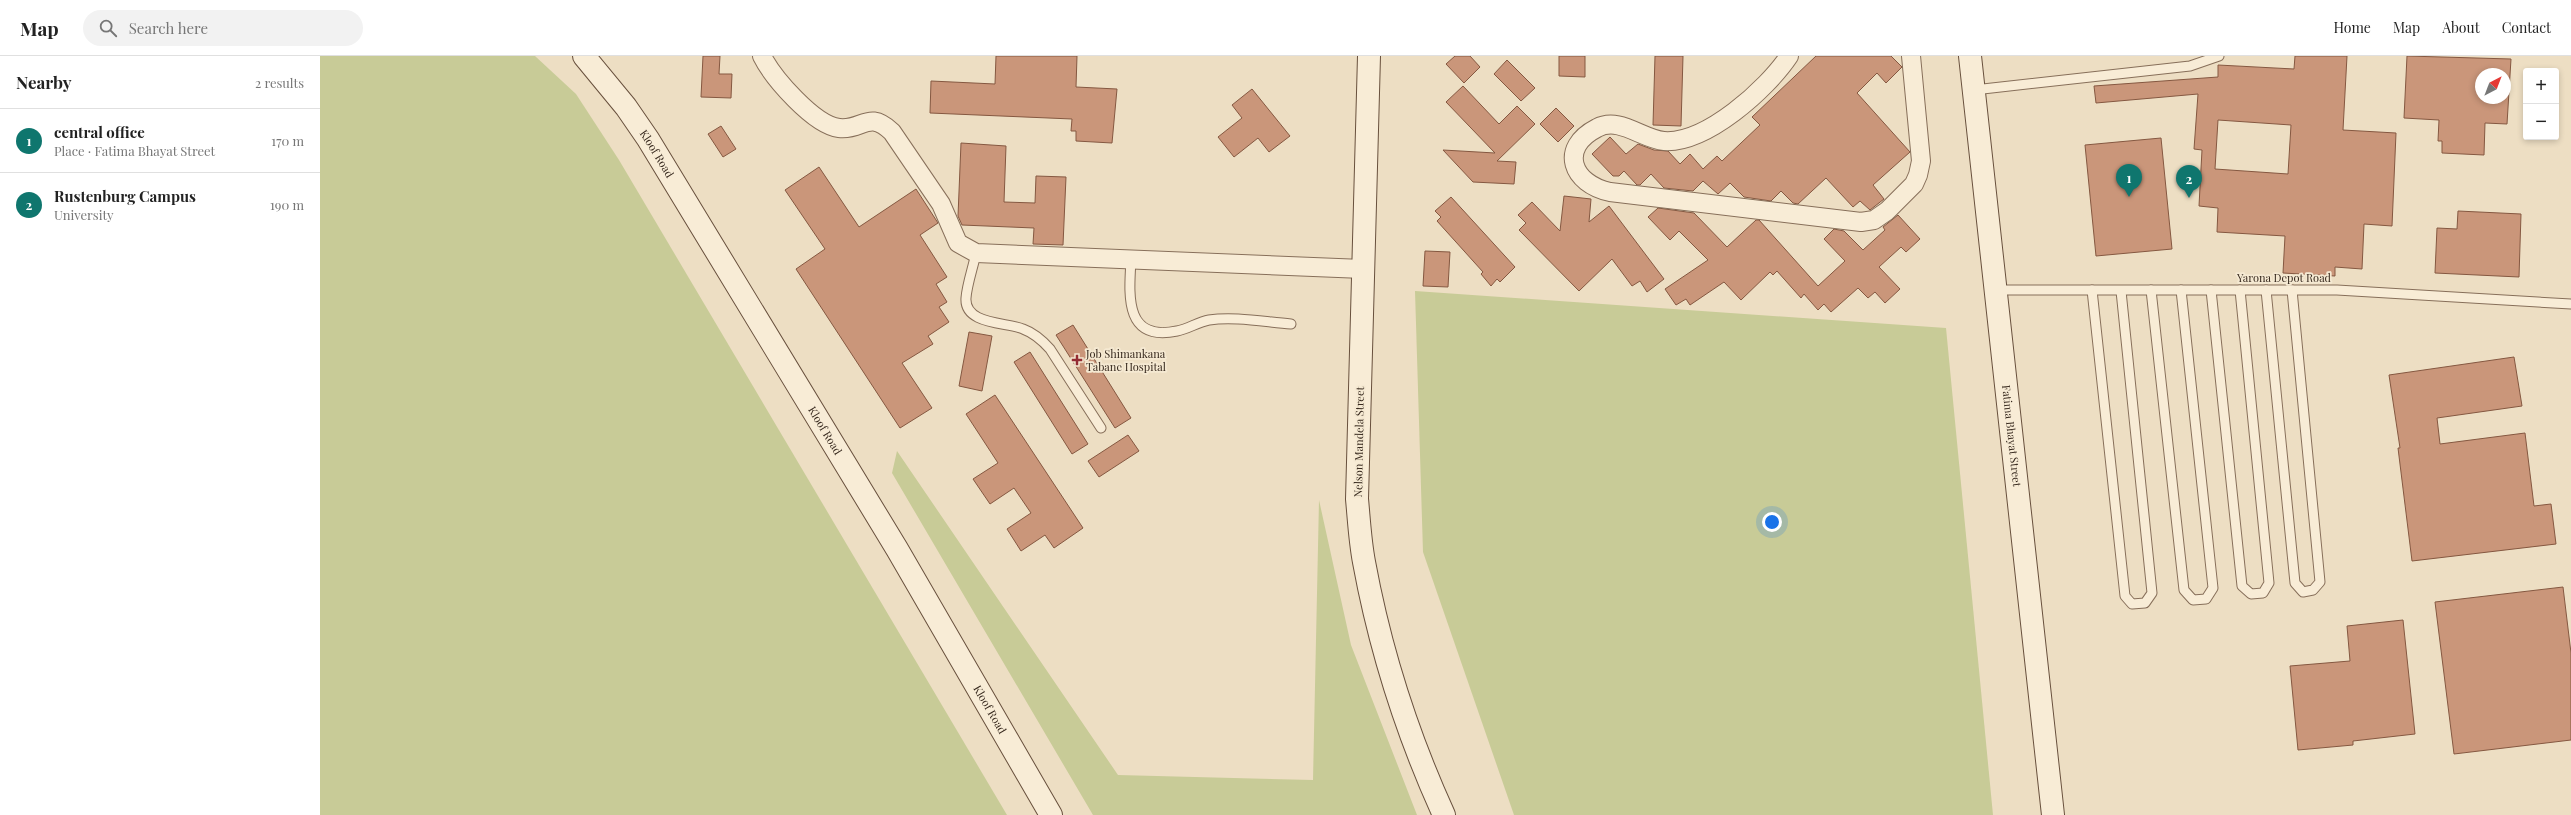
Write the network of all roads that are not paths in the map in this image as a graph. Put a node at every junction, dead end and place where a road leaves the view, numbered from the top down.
1 (584, 56) edge
2 (762, 56) edge
3 (1369, 56) edge
4 (1789, 56) edge
5 (1911, 56) edge
6 (1970, 56) edge
7 (2219, 56) edge
8 (1973, 90) junction
9 (976, 253) junction
10 (1131, 260) junction
11 (1363, 269) junction
12 (1997, 290) junction
13 (2092, 290) junction
14 (2151, 290) junction
15 (2181, 290) junction
16 (2211, 290) junction
17 (2240, 290) junction
18 (2266, 290) junction
19 (2292, 290) junction
20 (2121, 291) junction
21 (2571, 304) edge
22 (1291, 324) dead end
23 (1101, 428) dead end
24 (1051, 815) edge
25 (1444, 815) edge
26 (2053, 815) edge

1 - 24 main road, Kloof Road
2 - 9 street
3 - 11 main road, Nelson Mandela Street
4 - 5 street
6 - 8 main road, Fatima Bhayat Street
7 - 8 lane
8 - 12 main road, Fatima Bhayat Street
9 - 10 street
9 - 23 lane
10 - 11 street
10 - 22 lane
11 - 25 main road, Nelson Mandela Street
12 - 13 lane, Yarona Depot Road
12 - 26 main road, Fatima Bhayat Street
13 - 20 lane, Yarona Depot Road
13 - 20 lane
14 - 15 lane, Yarona Depot Road
14 - 15 lane
14 - 20 lane, Yarona Depot Road
15 - 16 lane, Yarona Depot Road
16 - 17 lane, Yarona Depot Road
16 - 17 lane
17 - 18 lane, Yarona Depot Road
18 - 19 lane, Yarona Depot Road
18 - 19 lane
19 - 21 lane, Yarona Depot Road

